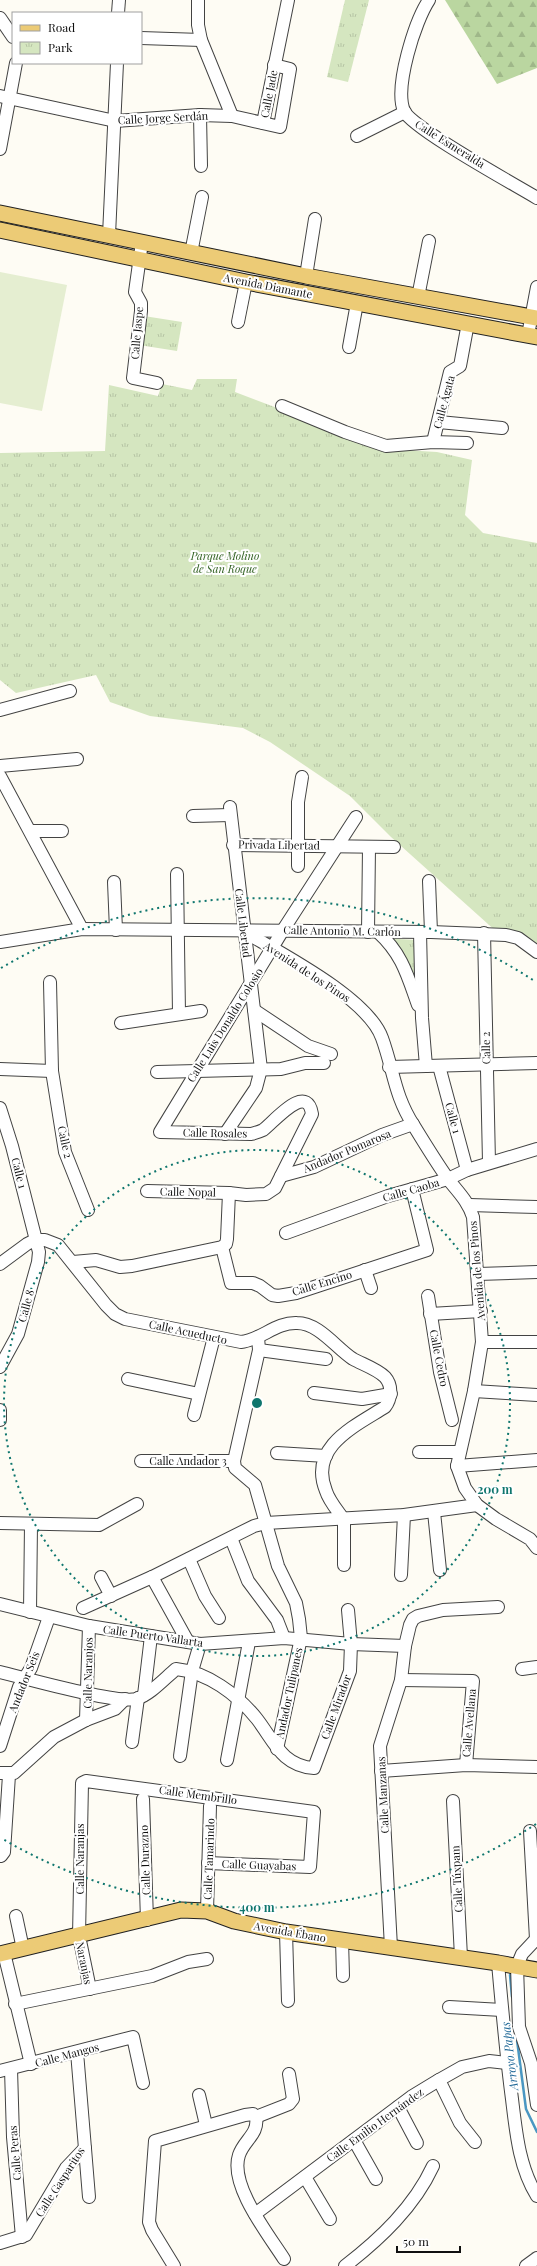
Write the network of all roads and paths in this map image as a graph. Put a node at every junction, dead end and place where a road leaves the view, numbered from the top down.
1 (119, 0) edge
2 (198, 0) edge
3 (288, 0) edge
4 (429, 0) edge
5 (118, 12) edge
6 (0, 18) edge
7 (12, 36) edge
8 (142, 38) edge
9 (201, 40) junction
10 (16, 64) edge
11 (117, 64) edge
12 (274, 64) junction
13 (5, 97) edge
14 (405, 112) junction
15 (200, 115) junction
16 (232, 116) junction
17 (115, 121) junction
18 (263, 123) junction
19 (280, 127) joint
20 (358, 136) dead end
21 (0, 149) edge
22 (201, 166) dead end
23 (202, 197) dead end
24 (537, 198) edge
25 (0, 214) edge
26 (315, 219) dead end
27 (0, 230) edge
28 (109, 236) junction
29 (429, 240) dead end
30 (142, 242) junction
31 (191, 253) junction
32 (139, 259) junction
33 (306, 276) junction
34 (246, 282) junction
35 (340, 282) junction
36 (537, 287) edge
37 (418, 297) junction
38 (338, 299) junction
39 (357, 303) junction
40 (534, 318) edge
41 (238, 322) dead end
42 (468, 323) junction
43 (533, 336) edge
44 (349, 347) dead end
45 (157, 383) dead end
46 (282, 406) dead end
47 (439, 422) junction
48 (502, 428) dead end
49 (433, 442) junction
50 (467, 443) dead end
51 (70, 692) dead end
52 (20, 698) dead end
53 (0, 704) edge
54 (0, 710) edge
55 (77, 759) dead end
56 (0, 766) edge
57 (0, 776) edge
58 (302, 776) dead end
59 (193, 816) dead end
60 (356, 817) dead end
61 (62, 831) dead end
62 (31, 832) junction
63 (233, 845) junction
64 (297, 845) junction
65 (338, 846) junction
66 (369, 847) junction
67 (394, 847) dead end
68 (298, 866) dead end
69 (178, 874) dead end
70 (429, 881) dead end
71 (114, 882) dead end
72 (82, 929) junction
73 (116, 930) junction
74 (177, 930) junction
75 (283, 930) junction
76 (243, 931) junction
77 (373, 932) junction
78 (425, 932) junction
79 (484, 933) junction
80 (0, 942) edge
81 (272, 948) junction
82 (537, 952) edge
83 (50, 982) dead end
84 (251, 984) junction
85 (254, 1010) junction
86 (201, 1011) dead end
87 (179, 1014) junction
88 (422, 1018) junction
89 (121, 1023) dead end
90 (537, 1063) edge
91 (486, 1065) junction
92 (426, 1066) junction
93 (439, 1066) junction
94 (389, 1067) junction
95 (0, 1069) edge
96 (261, 1069) junction
97 (197, 1070) junction
98 (52, 1071) junction
99 (157, 1072) dead end
100 (0, 1108) edge
101 (412, 1124) junction
102 (160, 1132) joint
103 (225, 1134) junction
104 (537, 1149) edge
105 (489, 1162) junction
106 (467, 1170) junction
107 (281, 1176) junction
108 (448, 1179) junction
109 (412, 1189) junction
110 (147, 1191) dead end
111 (228, 1193) junction
112 (470, 1205) junction
113 (537, 1207) edge
114 (88, 1210) dead end
115 (286, 1233) dead end
116 (35, 1240) junction
117 (224, 1246) junction
118 (73, 1262) junction
119 (0, 1264) edge
120 (365, 1270) junction
121 (537, 1272) edge
122 (478, 1274) junction
123 (371, 1288) dead end
124 (428, 1296) dead end
125 (481, 1311) junction
126 (430, 1314) junction
127 (214, 1337) junction
128 (258, 1337) junction
129 (482, 1342) junction
130 (537, 1342) edge
131 (259, 1350) junction
132 (326, 1359) dead end
133 (0, 1368) edge
134 (128, 1379) dead end
135 (474, 1391) junction
136 (314, 1393) dead end
137 (199, 1394) junction
138 (391, 1394) junction
139 (537, 1395) edge
140 (0, 1410) edge
141 (194, 1415) dead end
142 (0, 1420) edge
143 (452, 1420) dead end
144 (419, 1452) dead end
145 (459, 1452) junction
146 (278, 1454) dead end
147 (326, 1456) junction
148 (537, 1460) edge
149 (141, 1461) dead end
150 (234, 1461) junction
151 (457, 1466) junction
152 (137, 1504) dead end
153 (477, 1505) junction
154 (434, 1512) junction
155 (404, 1516) junction
156 (344, 1520) junction
157 (0, 1523) edge
158 (31, 1524) junction
159 (266, 1524) junction
160 (231, 1538) junction
161 (537, 1548) edge
162 (189, 1559) junction
163 (344, 1565) dead end
164 (440, 1570) dead end
165 (401, 1575) dead end
166 (101, 1577) dead end
167 (152, 1577) junction
168 (111, 1596) junction
169 (0, 1604) edge
170 (498, 1607) dead end
171 (83, 1608) dead end
172 (348, 1610) dead end
173 (30, 1612) junction
174 (49, 1617) junction
175 (219, 1618) dead end
176 (89, 1626) junction
177 (151, 1636) junction
178 (284, 1638) junction
179 (301, 1638) junction
180 (188, 1642) junction
181 (249, 1642) junction
182 (200, 1644) junction
183 (351, 1644) junction
184 (405, 1646) junction
185 (537, 1667) edge
186 (522, 1669) dead end
187 (192, 1671) junction
188 (0, 1672) edge
189 (24, 1678) junction
190 (401, 1680) junction
191 (87, 1693) junction
192 (141, 1696) junction
193 (125, 1699) junction
194 (238, 1700) junction
195 (86, 1720) junction
196 (132, 1742) dead end
197 (0, 1746) edge
198 (277, 1749) junction
199 (180, 1756) dead end
200 (227, 1760) dead end
201 (466, 1765) junction
202 (537, 1767) edge
203 (381, 1770) junction
204 (4, 1774) edge
205 (82, 1783) joint
206 (143, 1799) dead end
207 (453, 1801) dead end
208 (210, 1806) dead end
209 (530, 1831) dead end
210 (2, 1836) edge
211 (1, 1856) dead end
212 (208, 1863) junction
213 (310, 1867) joint
214 (207, 1911) junction
215 (16, 1916) dead end
216 (147, 1920) junction
217 (286, 1932) junction
218 (79, 1936) junction
219 (537, 1939) edge
220 (342, 1940) junction
221 (392, 1947) junction
222 (24, 1949) junction
223 (2, 1954) edge
224 (461, 1957) junction
225 (207, 1959) dead end
226 (498, 1963) junction
227 (517, 1966) junction
228 (537, 1970) edge
229 (343, 1976) dead end
230 (90, 1989) junction
231 (288, 2001) dead end
232 (15, 2004) junction
233 (449, 2007) dead end
234 (502, 2010) junction
235 (77, 2052) junction
236 (507, 2063) junction
237 (31, 2064) junction
238 (5, 2070) edge
239 (289, 2074) dead end
240 (439, 2080) junction
241 (143, 2083) dead end
242 (536, 2092) edge
243 (198, 2095) dead end
244 (537, 2104) edge
245 (398, 2107) junction
246 (256, 2117) junction
247 (206, 2125) junction
248 (354, 2140) junction
249 (476, 2142) dead end
250 (417, 2143) dead end
251 (84, 2148) junction
252 (433, 2166) dead end
253 (304, 2177) junction
254 (376, 2179) dead end
255 (537, 2196) edge
256 (89, 2197) dead end
257 (255, 2214) junction
258 (330, 2220) dead end
259 (22, 2237) junction
260 (0, 2243) edge
261 (537, 2258) edge
262 (284, 2259) dead end
263 (174, 2266) edge
264 (345, 2266) edge
265 (526, 2266) edge

1 - 5 street
2 - 9 street
3 - 12 street, Calle Jade
4 - 14 street, Calle Esmeralda
6 - 7 street
8 - 9 street
9 - 16 street
10 - 13 street
11 - 17 street
12 - 18 street, Calle Jade
12 - 19 street, Calle Jade
13 - 17 street, Calle Jorge Serdán
13 - 21 street
14 - 20 street
14 - 24 street, Calle Esmeralda
15 - 16 street, Calle Jorge Serdán
15 - 17 street, Calle Jorge Serdán
15 - 22 street
16 - 18 street, Calle Jorge Serdán
17 - 28 street
18 - 19 street, Calle Jorge Serdán
23 - 31 street
25 - 28 main road, Avenida Diamante
26 - 33 street
27 - 32 main road, Avenida Diamante
28 - 30 main road, Avenida Diamante
29 - 37 street
30 - 31 main road, Avenida Diamante
30 - 32 street, Calle Jaspe
31 - 33 main road, Avenida Diamante
32 - 34 main road, Avenida Diamante
32 - 45 street, Calle Jaspe
33 - 35 main road, Avenida Diamante
34 - 38 main road, Avenida Diamante
34 - 41 street
35 - 37 main road, Avenida Diamante
35 - 38 main road
36 - 40 street
37 - 40 main road, Avenida Diamante
38 - 39 main road, Avenida Diamante
39 - 42 main road, Avenida Diamante
39 - 44 street
40 - 43 street
42 - 43 main road, Avenida Diamante
42 - 47 street, Calle Ágata
46 - 49 street
47 - 48 street
47 - 49 street, Calle Ágata
49 - 50 street
51 - 54 street
52 - 53 street
55 - 56 street
57 - 62 street
58 - 64 street
59 - 63 street, Privada Libertad
60 - 65 street, Calle Luis Donaldo Colosio
61 - 62 street
62 - 72 street
63 - 64 street, Privada Libertad
63 - 76 street, Calle Libertad
64 - 65 street, Privada Libertad
64 - 68 street
65 - 66 street
65 - 75 street, Calle Luis Donaldo Colosio
66 - 67 street
66 - 77 street
69 - 74 street
70 - 78 street
71 - 73 street
72 - 73 street, Calle Antonio M. Carlón
72 - 80 street, Calle Antonio M. Carlón
73 - 74 street, Calle Antonio M. Carlón
74 - 76 street, Calle Antonio M. Carlón
74 - 87 street
75 - 76 street, Calle Antonio M. Carlón
75 - 77 street, Calle Antonio M. Carlón
75 - 81 street, Calle Luis Donaldo Colosio
76 - 81 street, Avenida de los Pinos
76 - 84 street, Calle Libertad
77 - 78 street, Calle Antonio M. Carlón
77 - 88 street
78 - 79 street, Calle Antonio M. Carlón
78 - 88 street
79 - 82 street, Calle Antonio M. Carlón
79 - 91 street, Calle 2
81 - 84 street, Calle Luis Donaldo Colosio
81 - 94 street, Avenida de los Pinos
83 - 98 street, Calle 2
84 - 85 street, Calle Libertad
84 - 97 street, Calle Luis Donaldo Colosio
85 - 96 street, Calle Libertad
85 - 96 street
86 - 87 street
87 - 89 street
88 - 92 street
90 - 91 street
91 - 93 street
91 - 105 street, Calle 2
92 - 93 street
92 - 94 street
93 - 106 street, Calle 1
94 - 101 street, Avenida de los Pinos
95 - 98 street
96 - 97 street
96 - 103 street, Calle Libertad
97 - 99 street
97 - 102 street, Calle Luis Donaldo Colosio
98 - 114 street, Calle 2
100 - 116 street, Calle 1
101 - 107 street, Andador Pomarosa
101 - 108 street, Avenida de los Pinos
102 - 103 street, Calle Rosales
103 - 107 street, Calle Rosales
104 - 105 street, Calle Caoba
105 - 106 street, Calle Caoba
106 - 108 street, Calle Caoba
107 - 111 street, Calle Nopal
108 - 109 street, Calle Caoba
108 - 112 street, Avenida de los Pinos
109 - 115 street, Calle Caoba
109 - 120 street, Calle Encino
110 - 111 street, Calle Nopal
111 - 117 street, Calle Nopal
112 - 113 street
112 - 122 street, Avenida de los Pinos
116 - 118 street, Calle Acueducto
116 - 119 street
116 - 133 street, Calle 8
117 - 118 street
117 - 120 street, Calle Encino
118 - 127 street, Calle Acueducto
120 - 123 street
121 - 122 street
122 - 125 street, Avenida de los Pinos
124 - 126 street, Calle Cedro
125 - 126 street
125 - 129 street, Avenida de los Pinos
126 - 143 street, Calle Cedro
127 - 128 street, Calle Acueducto
127 - 137 street
128 - 131 street
128 - 138 street, Calle Acueducto
129 - 130 street
129 - 135 street, Avenida de los Pinos
131 - 132 street
131 - 150 street
134 - 137 street
135 - 139 street
135 - 145 street, Avenida de los Pinos
136 - 138 street
137 - 141 street
138 - 147 street
140 - 142 street
144 - 145 street
145 - 151 street, Avenida de los Pinos
146 - 147 street
147 - 156 street
148 - 151 street
149 - 150 street, Calle Andador 3
150 - 159 street
151 - 153 street, Avenida de los Pinos
152 - 158 street
153 - 154 street
153 - 161 street, Avenida de los Pinos
154 - 155 street
154 - 164 street
155 - 156 street
155 - 165 street
156 - 159 street
156 - 163 street
157 - 158 street
158 - 173 street
159 - 160 street
159 - 179 street
160 - 162 street
160 - 178 street
162 - 167 street
162 - 175 street
166 - 168 street
167 - 168 street
167 - 180 street
168 - 171 street
169 - 173 street, Calle Puerto Vallarta
170 - 184 street, Calle Manzanas
172 - 183 street, Calle Mirador
173 - 174 street, Calle Puerto Vallarta
174 - 176 street, Calle Puerto Vallarta
174 - 189 street, Andador Seis
176 - 177 street, Calle Puerto Vallarta
176 - 191 street, Calle Naranjos
177 - 180 street, Calle Puerto Vallarta
177 - 192 street
178 - 179 street, Calle Puerto Vallarta
178 - 181 street, Calle Puerto Vallarta
179 - 183 street, Calle Puerto Vallarta
179 - 198 street, Andador Tulipanes
180 - 182 street, Calle Puerto Vallarta
181 - 182 street, Calle Puerto Vallarta
181 - 194 street
182 - 187 street
183 - 184 street, Calle Puerto Vallarta
183 - 198 street, Calle Mirador
184 - 190 street, Calle Manzanas
185 - 186 street
187 - 192 street
187 - 194 street
187 - 199 street
188 - 189 street
189 - 191 street
189 - 197 street, Andador Seis
190 - 201 street, Calle Avellana
190 - 203 street, Calle Manzanas
191 - 193 street
191 - 195 street, Calle Naranjos
192 - 193 street
192 - 196 street
193 - 195 street
194 - 198 street
194 - 200 street
195 - 204 street
201 - 202 street
201 - 203 street
203 - 221 street, Calle Manzanas
204 - 210 street
205 - 213 street, Calle Membrillo
205 - 218 street, Calle Naranjas
206 - 216 street, Calle Durazno
207 - 224 street, Calle Túxpam
208 - 212 street, Calle Tamarindo
209 - 219 street
210 - 211 street
212 - 213 street, Calle Guayabas
212 - 214 street, Calle Tamarindo
214 - 216 main road, Avenida Ébano
214 - 217 main road, Avenida Ébano
215 - 222 street
216 - 218 main road, Avenida Ébano
217 - 220 main road, Avenida Ébano
217 - 231 street
218 - 222 main road, Avenida Ébano
218 - 230 street, Naranjas
219 - 227 street
220 - 221 main road, Avenida Ébano
220 - 229 street
221 - 224 main road, Avenida Ébano
222 - 223 main road, Avenida Ébano
223 - 232 street
224 - 226 main road, Avenida Ébano
225 - 230 street
226 - 227 main road, Avenida Ébano
226 - 234 street
227 - 228 main road, Avenida Ébano
227 - 242 street
230 - 232 street
232 - 237 street
233 - 234 street
234 - 236 street
235 - 237 street, Calle Mangos
235 - 241 street, Calle Mangos
235 - 251 street, Calle Gasparitos
236 - 240 street, Calle Emilio Hernández
236 - 255 street
237 - 238 street, Calle Mangos
238 - 259 street, Calle Peras
239 - 246 street
240 - 245 street, Calle Emilio Hernández
240 - 249 street
242 - 244 street
243 - 247 street
245 - 248 street, Calle Emilio Hernández
245 - 250 street
246 - 247 street
246 - 257 street
247 - 263 street
248 - 253 street, Calle Emilio Hernández
248 - 254 street
251 - 256 street
251 - 259 street, Calle Gasparitos
252 - 264 street
253 - 257 street, Calle Emilio Hernández
253 - 258 street
257 - 262 street
259 - 260 street
261 - 265 street

